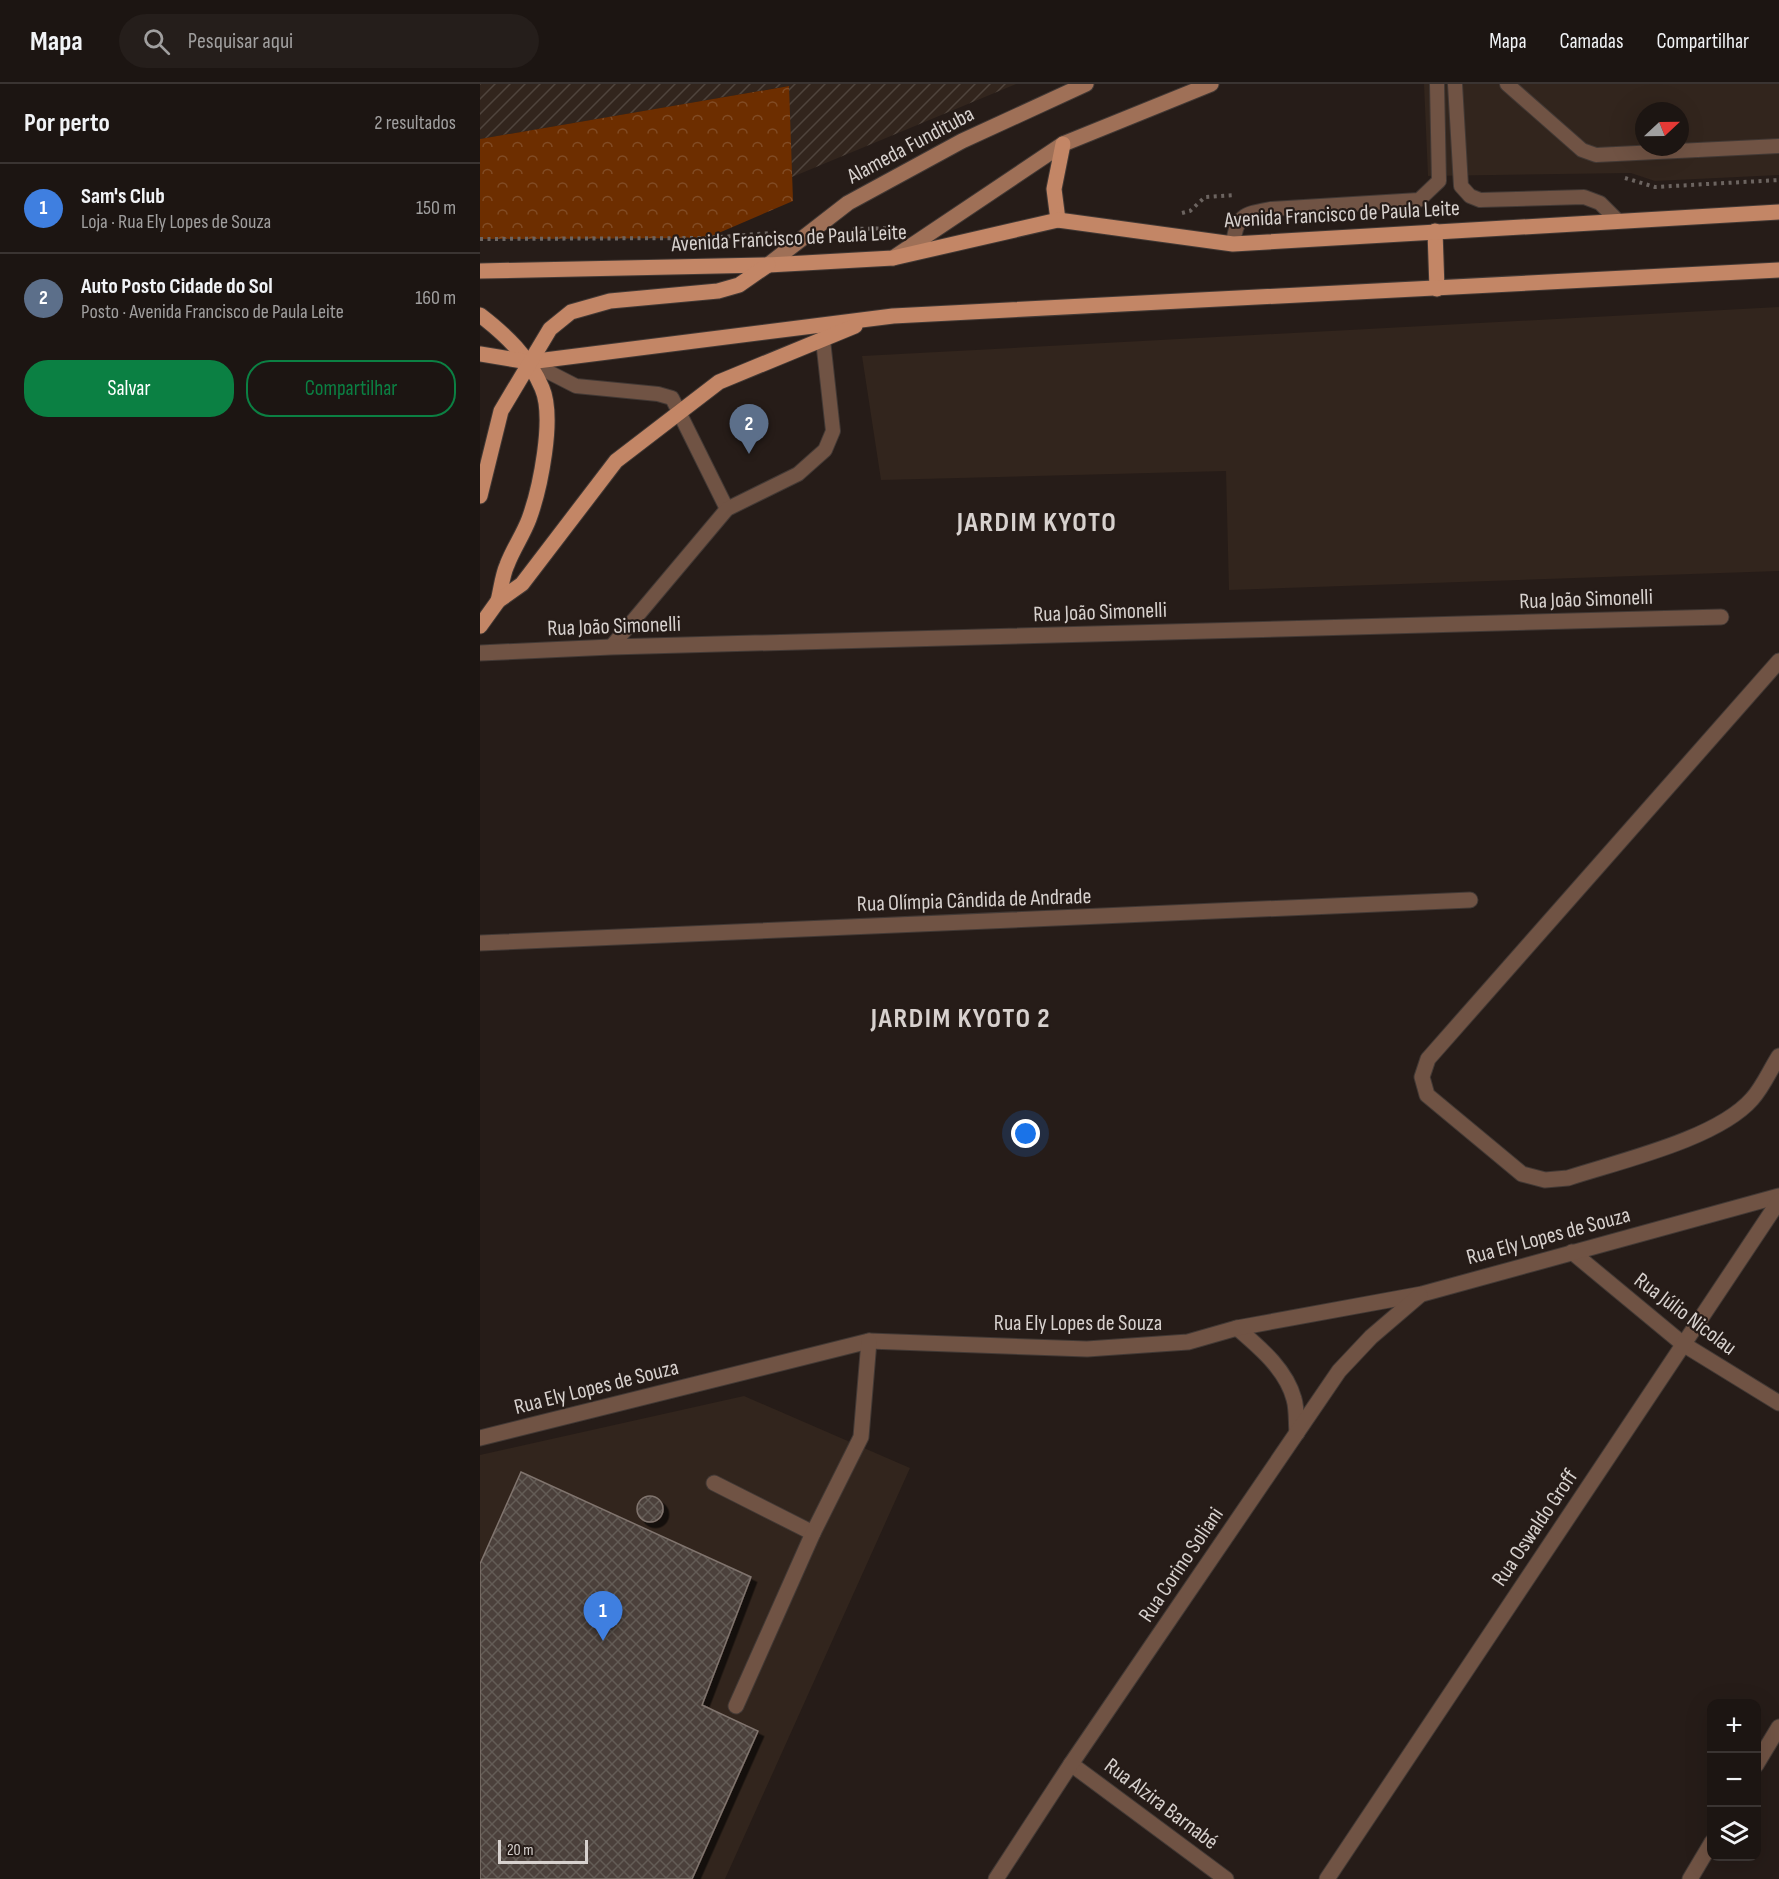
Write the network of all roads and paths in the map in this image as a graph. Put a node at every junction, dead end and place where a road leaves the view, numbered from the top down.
1 (1086, 84) edge
2 (1211, 84) edge
3 (1437, 84) edge
4 (1455, 84) edge
5 (1507, 84) edge
6 (1063, 144) junction
7 (1779, 146) edge
8 (1779, 212) edge
9 (1058, 220) junction
10 (1617, 220) junction
11 (1435, 231) junction
12 (1233, 244) junction
13 (893, 258) junction
14 (768, 264) junction
15 (1779, 270) edge
16 (480, 271) edge
17 (1437, 289) junction
18 (480, 315) edge
19 (872, 318) junction
20 (823, 340) junction
21 (480, 354) edge
22 (529, 362) junction
23 (679, 410) junction
24 (480, 496) edge
25 (727, 509) junction
26 (498, 601) junction
27 (1721, 617) dead end
28 (480, 626) edge
29 (611, 647) junction
30 (480, 653) edge
31 (1779, 661) edge
32 (1470, 900) dead end
33 (480, 943) edge
34 (1779, 1056) edge
35 (1779, 1196) edge
36 (1779, 1201) edge
37 (1572, 1252) junction
38 (1422, 1294) junction
39 (1237, 1328) junction
40 (869, 1341) junction
41 (1683, 1344) junction
42 (1779, 1403) edge
43 (1297, 1433) junction
44 (480, 1438) edge
45 (714, 1483) dead end
46 (813, 1533) junction
47 (736, 1706) dead end
48 (1779, 1727) edge
49 (1761, 1757) edge
50 (1071, 1764) junction
51 (1707, 1850) edge
52 (996, 1879) edge
53 (1226, 1879) edge
54 (1327, 1879) edge
55 (1690, 1879) edge

1 - 14 main road, Alameda Fundituba
2 - 6 main road
3 - 12 lane
4 - 10 lane
5 - 7 lane
6 - 9 main road
6 - 13 main road
8 - 10 main road, Avenida Francisco de Paula Leite
9 - 12 main road, Avenida Francisco de Paula Leite
9 - 13 main road, Avenida Francisco de Paula Leite
10 - 11 main road, Avenida Francisco de Paula Leite
11 - 12 main road, Avenida Francisco de Paula Leite
11 - 17 main road
13 - 14 main road, Avenida Francisco de Paula Leite
14 - 16 main road, Avenida Francisco de Paula Leite
14 - 22 main road
15 - 17 main road
17 - 19 main road
18 - 22 main road
19 - 20 main road
19 - 22 main road
20 - 23 main road
20 - 25 lane
21 - 22 main road
22 - 23 lane
22 - 24 main road
22 - 26 main road
23 - 25 lane
23 - 26 main road
25 - 29 lane
26 - 28 main road
27 - 29 street, Rua João Simonelli
29 - 30 street, Rua João Simonelli
31 - 34 street
32 - 33 street, Rua Olímpia Cândida de Andrade
35 - 37 street, Rua Ely Lopes de Souza
36 - 41 street, Rua Oswaldo Groff
37 - 38 street, Rua Ely Lopes de Souza
37 - 41 street, Rua Júlio Nicolau
38 - 39 street, Rua Ely Lopes de Souza
38 - 43 street, Rua Corino Soliani
39 - 40 street, Rua Ely Lopes de Souza
39 - 43 street
40 - 44 street, Rua Ely Lopes de Souza
40 - 46 street
41 - 42 street, Rua Júlio Nicolau
41 - 54 street, Rua Oswaldo Groff
43 - 50 street, Rua Corino Soliani
45 - 46 street
46 - 47 street
48 - 49 street
50 - 52 street, Rua Corino Soliani
50 - 53 street, Rua Alzira Barnabé
51 - 55 street

